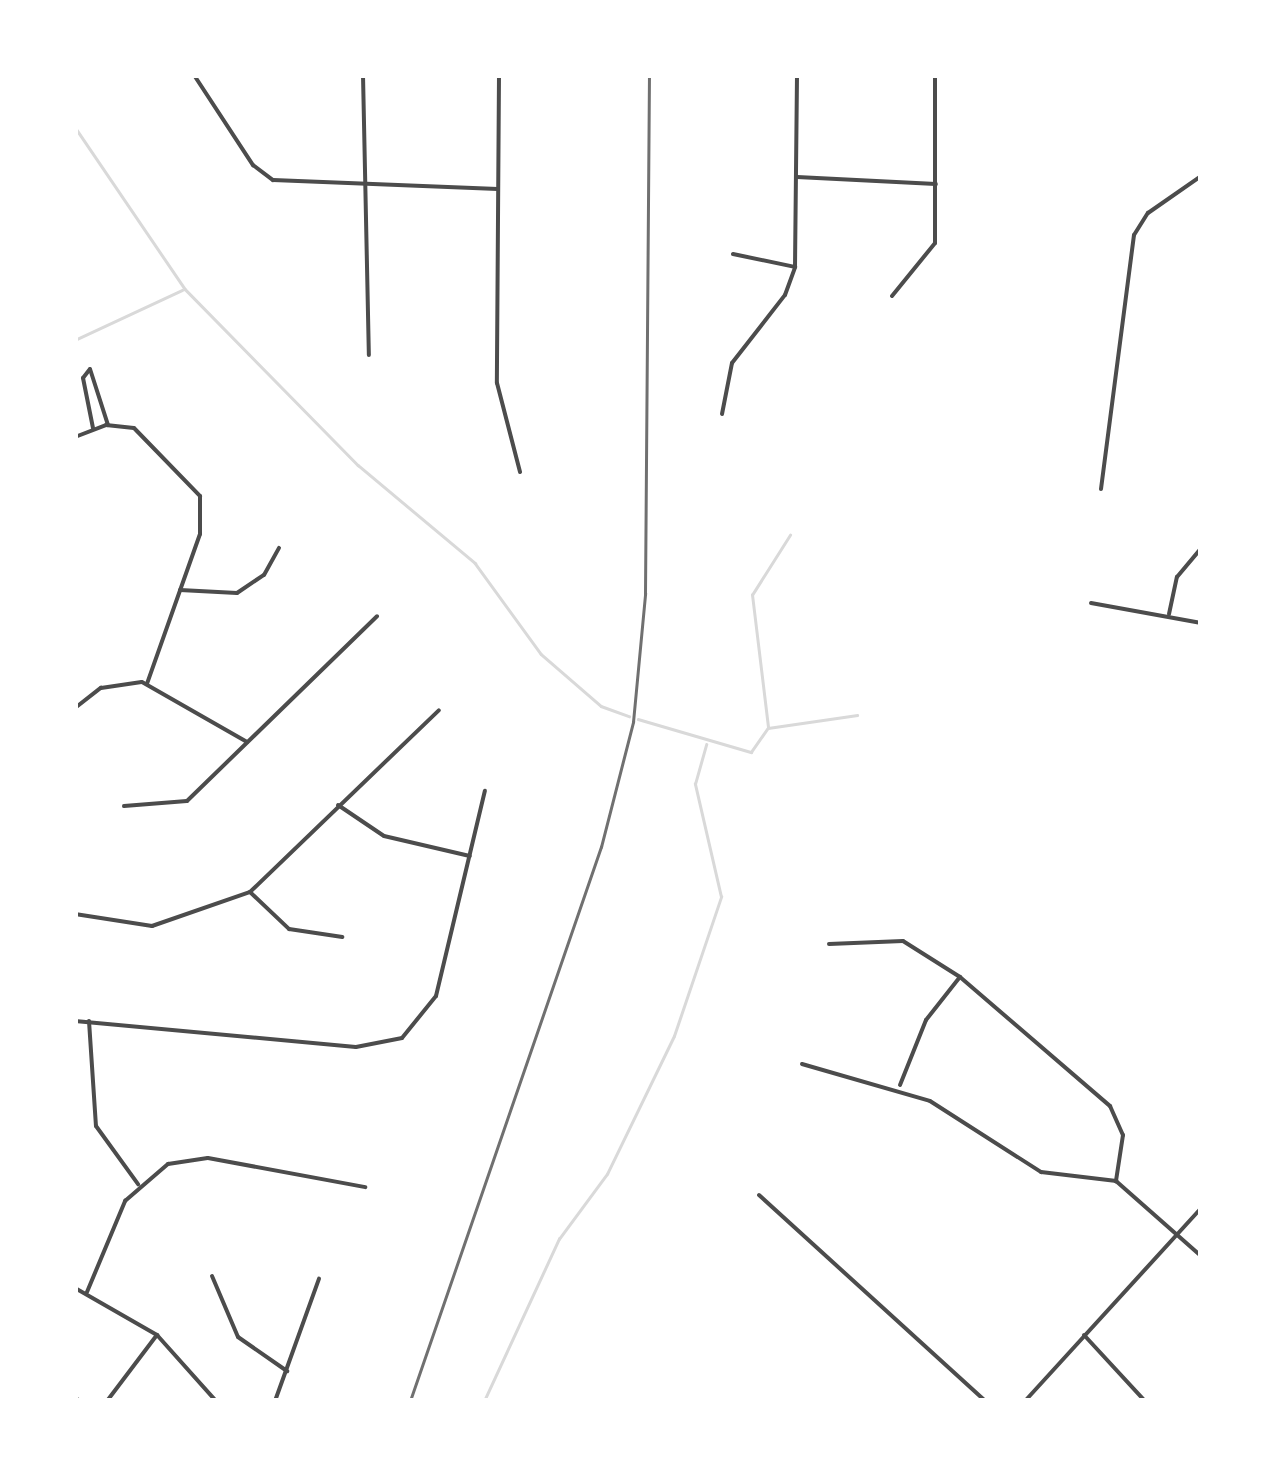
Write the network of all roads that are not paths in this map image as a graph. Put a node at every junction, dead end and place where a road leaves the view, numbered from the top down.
1 (194, 75) edge
2 (363, 75) edge
3 (498, 75) edge
4 (798, 75) edge
5 (936, 75) edge
6 (1201, 176) edge
7 (797, 177) junction
8 (936, 184) junction
9 (362, 188) junction
10 (498, 188) junction
11 (733, 254) dead end
12 (795, 267) junction
13 (892, 296) dead end
14 (370, 354) dead end
15 (722, 414) dead end
16 (108, 424) junction
17 (93, 428) junction
18 (75, 437) edge
19 (520, 472) dead end
20 (1101, 489) dead end
21 (75, 540) edge
22 (279, 548) dead end
23 (1201, 548) edge
24 (75, 550) edge
25 (180, 590) junction
26 (1091, 603) dead end
27 (1169, 614) junction
28 (376, 616) dead end
29 (1201, 623) edge
30 (146, 684) junction
31 (75, 708) edge
32 (439, 710) dead end
33 (246, 742) junction
34 (485, 791) dead end
35 (338, 805) junction
36 (124, 806) dead end
37 (470, 856) junction
38 (250, 892) junction
39 (75, 914) edge
40 (342, 937) dead end
41 (829, 944) dead end
42 (960, 977) junction
43 (75, 1021) edge
44 (88, 1021) junction
45 (802, 1064) dead end
46 (900, 1088) junction
47 (1116, 1181) junction
48 (138, 1184) junction
49 (365, 1187) dead end
50 (759, 1195) dead end
51 (1201, 1208) edge
52 (1180, 1231) junction
53 (1201, 1256) edge
54 (212, 1276) dead end
55 (319, 1279) dead end
56 (75, 1288) edge
57 (87, 1292) junction
58 (157, 1336) junction
59 (1084, 1336) junction
60 (287, 1371) junction
61 (108, 1401) edge
62 (216, 1401) edge
63 (276, 1401) edge
64 (985, 1401) edge
65 (1025, 1401) edge
66 (1144, 1401) edge

1 - 9 street
2 - 9 street
3 - 10 street
4 - 7 street
5 - 8 street
6 - 20 street
7 - 8 street
7 - 12 street
8 - 13 street
9 - 10 street
9 - 14 street
10 - 19 street
11 - 12 street
12 - 15 street
16 - 17 street
16 - 17 street
16 - 25 street
17 - 18 street
21 - 24 street
22 - 25 street
23 - 27 street
25 - 30 street
26 - 27 street
27 - 29 street
28 - 33 street
30 - 31 street
30 - 33 street
32 - 35 street
33 - 36 street
34 - 37 street
35 - 37 street
35 - 38 street
37 - 44 street
38 - 39 street
38 - 40 street
41 - 42 street
42 - 46 street
42 - 47 street
43 - 44 street
44 - 48 street
45 - 46 street
46 - 47 street
47 - 52 street
48 - 49 street
48 - 57 street
50 - 64 street
51 - 52 street
52 - 53 street
52 - 59 street
54 - 60 street
55 - 60 street
56 - 57 street
57 - 58 street
58 - 61 street
58 - 62 street
59 - 65 street
59 - 66 street
60 - 63 street

